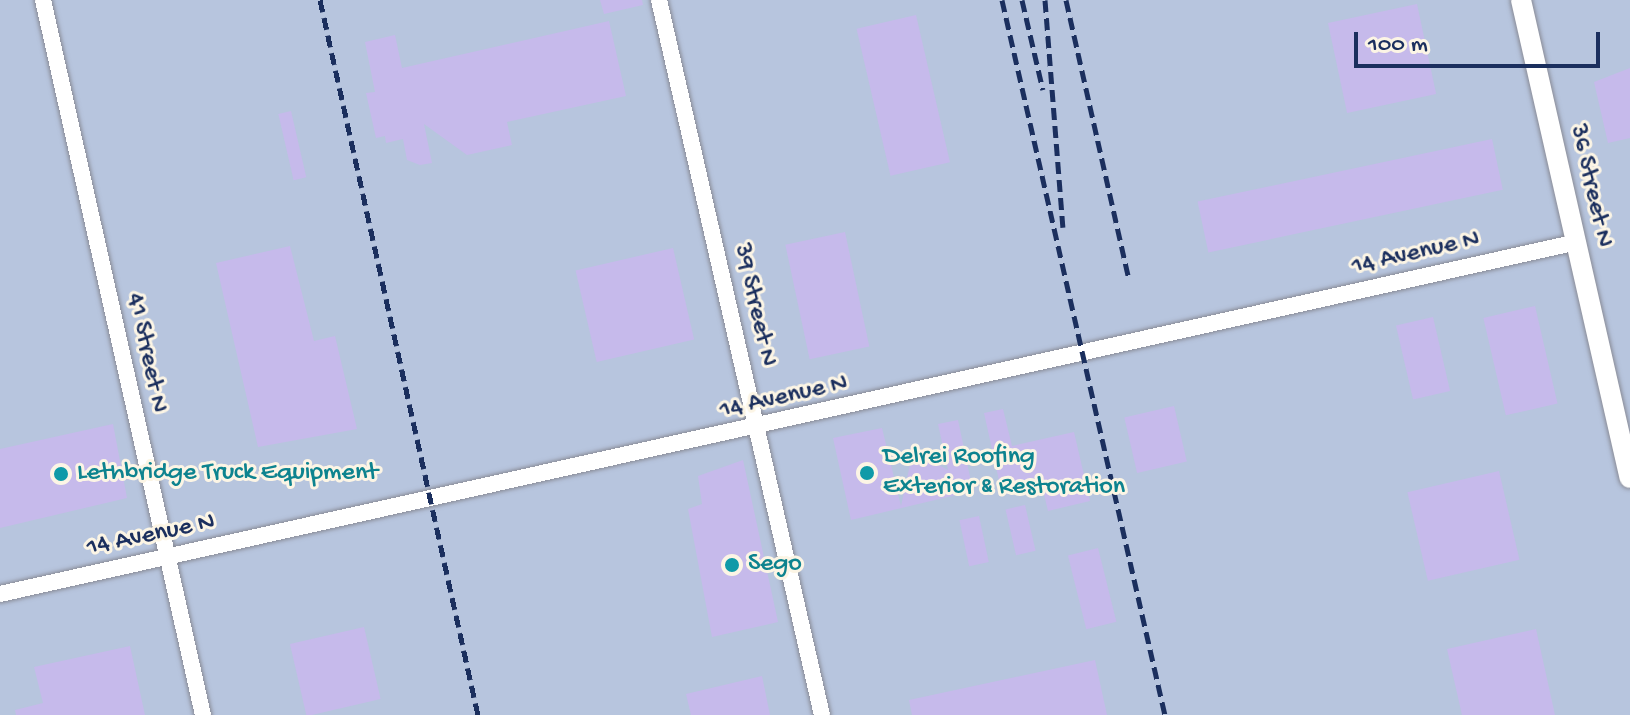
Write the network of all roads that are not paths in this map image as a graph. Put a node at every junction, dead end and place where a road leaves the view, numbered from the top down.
1 (43, 0) edge
2 (659, 0) edge
3 (1521, 0) edge
4 (1577, 242) junction
5 (757, 429) junction
6 (1630, 478) edge
7 (166, 557) junction
8 (0, 594) edge
9 (203, 715) edge
10 (822, 715) edge

1 - 7 street, 41 Street N
2 - 5 street, 39 Street N
3 - 4 street, 36 Street N
4 - 5 street, 14 Avenue N
4 - 6 street, 36 Street N
5 - 7 street, 14 Avenue N
5 - 10 street, 39 Street N
7 - 8 street, 14 Avenue N
7 - 9 street, 41 Street N

